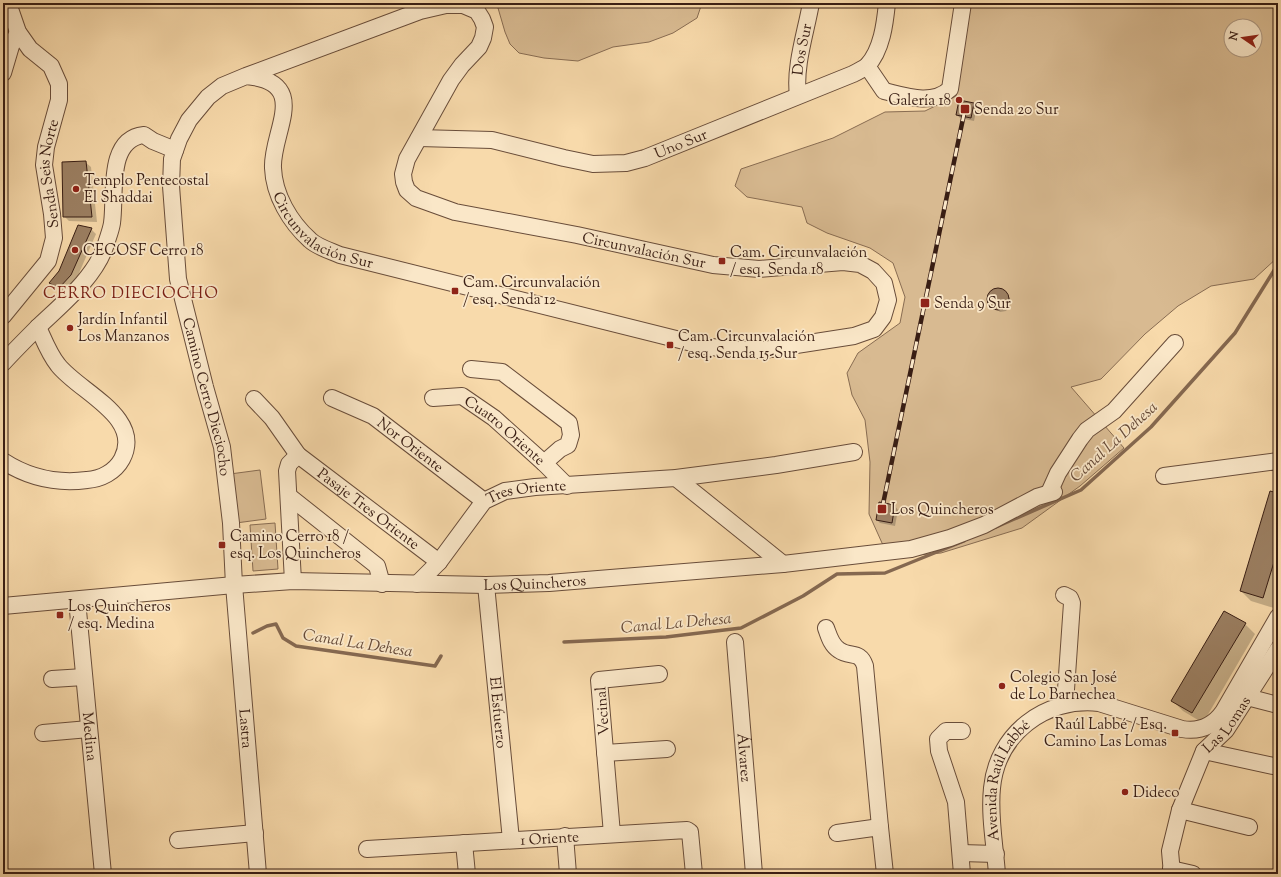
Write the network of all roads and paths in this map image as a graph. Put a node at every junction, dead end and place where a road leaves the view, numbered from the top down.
1 (8, 3) edge
2 (811, 3) edge
3 (887, 3) edge
4 (963, 3) edge
5 (18, 32) junction
6 (867, 66) junction
7 (3, 73) edge
8 (246, 76) junction
9 (798, 95) junction
10 (419, 138) junction
11 (174, 150) junction
12 (3, 316) edge
13 (38, 327) junction
14 (1175, 343) dead end
15 (3, 363) edge
16 (471, 369) dead end
17 (332, 398) dead end
18 (433, 398) dead end
19 (254, 399) dead end
20 (854, 452) dead end
21 (298, 455) junction
22 (3, 461) edge
23 (1278, 461) edge
24 (544, 463) junction
25 (1164, 476) dead end
26 (676, 478) junction
27 (567, 486) junction
28 (290, 497) junction
29 (484, 501) junction
30 (439, 562) junction
31 (783, 564) junction
32 (293, 581) junction
33 (382, 584) junction
34 (417, 584) junction
35 (234, 585) junction
36 (486, 585) junction
37 (1064, 595) dead end
38 (77, 600) junction
39 (3, 606) edge
40 (1278, 617) edge
41 (826, 628) dead end
42 (735, 642) dead end
43 (1278, 649) edge
44 (659, 674) dead end
45 (84, 677) junction
46 (52, 679) dead end
47 (1247, 697) junction
48 (1065, 704) junction
49 (1278, 705) edge
50 (89, 729) junction
51 (962, 730) dead end
52 (1192, 730) junction
53 (1226, 730) junction
54 (42, 733) dead end
55 (667, 749) dead end
56 (1204, 750) junction
57 (605, 754) junction
58 (1241, 759) junction
59 (1278, 767) edge
60 (1180, 810) junction
61 (1249, 827) dead end
62 (880, 828) junction
63 (255, 833) junction
64 (837, 833) dead end
65 (612, 834) junction
66 (565, 836) junction
67 (178, 840) dead end
68 (511, 840) junction
69 (464, 843) junction
70 (367, 849) dead end
71 (961, 853) junction
72 (996, 854) junction
73 (1172, 871) edge
74 (103, 874) edge
75 (258, 874) edge
76 (467, 874) edge
77 (568, 874) edge
78 (694, 874) edge
79 (754, 874) edge
80 (885, 874) edge
81 (962, 874) edge
82 (997, 874) edge
83 (1193, 874) edge

1 - 5 street, Senda Seis Norte
2 - 9 street, Dos Sur
3 - 6 street
4 - 6 street
5 - 7 street
5 - 12 street, Senda Seis Norte
6 - 9 street, Uno Sur
8 - 10 street, Circunvalación Sur
8 - 10 street, Circunvalación Sur
8 - 11 street, Camino Cerro Dieciocho
9 - 10 street, Uno Sur
11 - 13 street
11 - 35 street, Camino Cerro Dieciocho
13 - 15 street
13 - 22 street
14 - 31 street, Los Quincheros
16 - 24 street
17 - 29 street, Nor Oriente
18 - 24 street, Cuatro Oriente
19 - 21 street, Pasaje Tres Oriente
20 - 26 street, Tres Oriente
21 - 28 street
21 - 30 street, Pasaje Tres Oriente
23 - 25 street
24 - 27 street, Cuatro Oriente
26 - 27 street, Tres Oriente
26 - 31 street
27 - 29 street, Tres Oriente
28 - 32 street
28 - 33 street
29 - 30 street, Tres Oriente
30 - 34 street, Tres Oriente
31 - 36 street, Los Quincheros
32 - 33 street, Los Quincheros
32 - 35 street, Los Quincheros
33 - 34 street, Los Quincheros
34 - 36 street, Los Quincheros
35 - 38 street, Los Quincheros
35 - 63 street, Lastra
36 - 68 street, El Esfuerzo
37 - 48 street
38 - 39 street, Los Quincheros
38 - 45 street, Medina
40 - 52 street
41 - 62 street
42 - 79 street, Álvarez
43 - 47 street, Las Lomas
44 - 57 street, Vecinal
45 - 46 street
45 - 50 street, Medina
47 - 49 street
47 - 53 street, Las Lomas
48 - 52 street, Avenida Raúl Labbé
48 - 72 street, Avenida Raúl Labbé
50 - 54 street
50 - 74 street, Medina
51 - 71 street
52 - 56 street
53 - 56 street, Las Lomas
53 - 58 street
55 - 57 street, Vecinal
56 - 58 street
56 - 60 street, Las Lomas
57 - 65 street, Vecinal
58 - 59 street
60 - 61 street
60 - 73 street, Las Lomas
62 - 64 street
62 - 80 street
63 - 67 street
63 - 75 street, Lastra
65 - 66 street, 1 Oriente
65 - 78 street, 1 Oriente
66 - 68 street, 1 Oriente
66 - 77 street
68 - 69 street, 1 Oriente
69 - 70 street, 1 Oriente
69 - 76 street
71 - 72 street
71 - 81 street
72 - 82 street, Avenida Raúl Labbé
73 - 83 street

